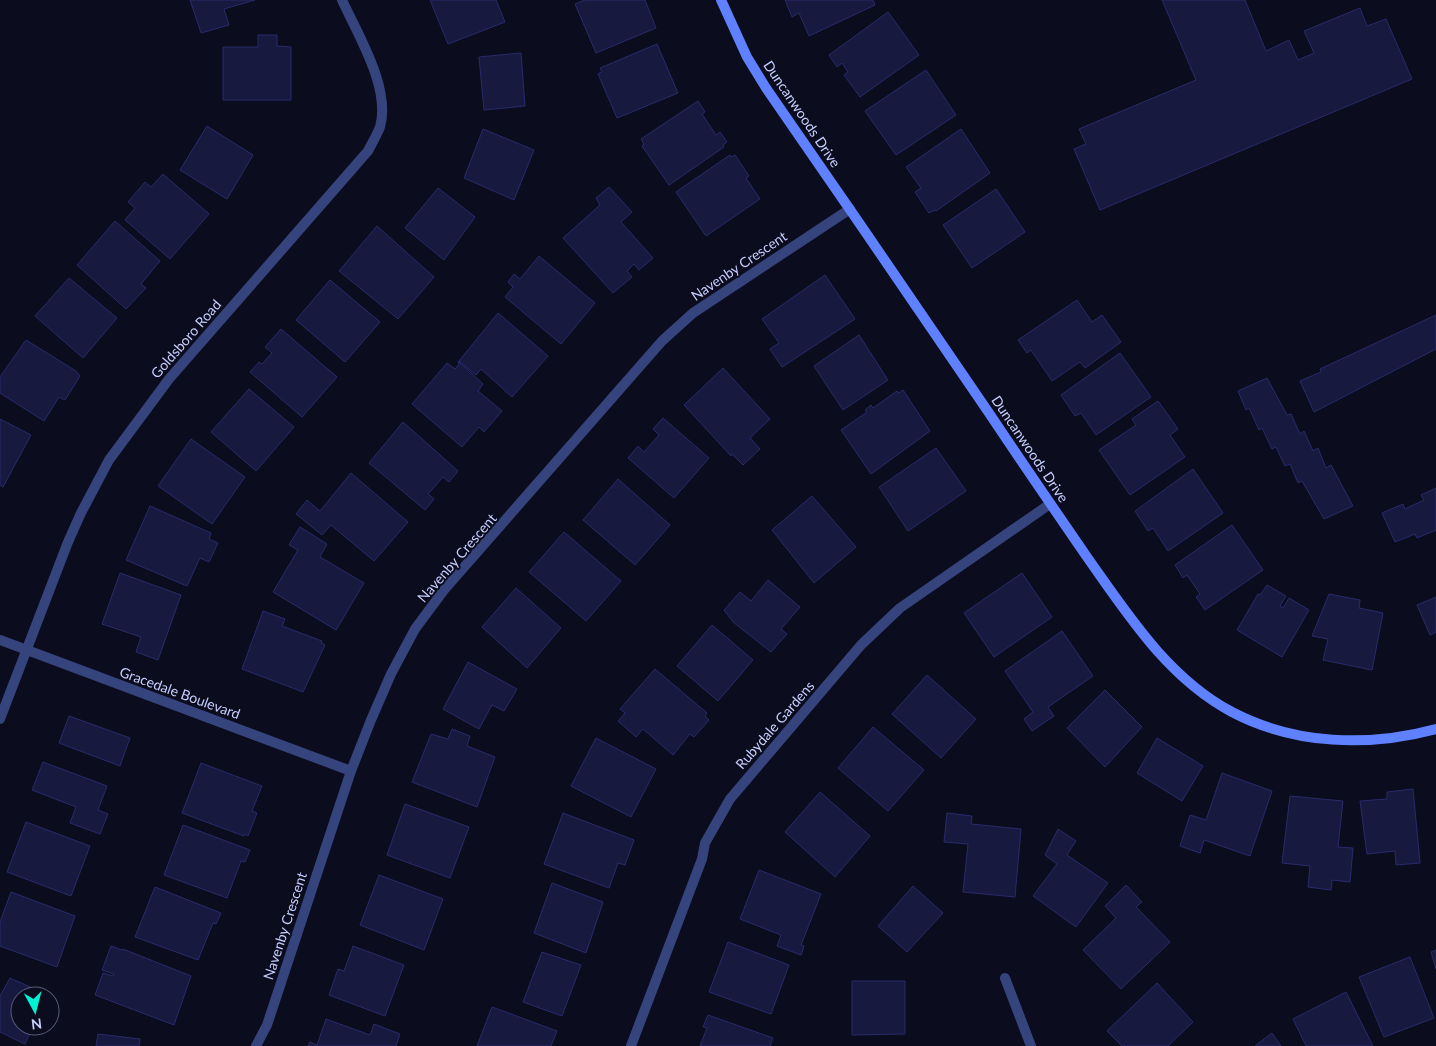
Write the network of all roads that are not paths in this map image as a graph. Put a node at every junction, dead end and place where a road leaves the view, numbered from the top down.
1 (342, 0) edge
2 (721, 0) edge
3 (850, 209) junction
4 (1050, 504) junction
5 (0, 640) edge
6 (26, 650) junction
7 (0, 719) edge
8 (1436, 729) edge
9 (351, 771) junction
10 (1005, 978) dead end
11 (256, 1046) edge
12 (631, 1046) edge
13 (1031, 1046) edge

1 - 6 street, Goldsboro Road
2 - 3 street, Duncanwoods Drive
3 - 4 street, Duncanwoods Drive
3 - 9 street, Navenby Crescent
4 - 8 street, Duncanwoods Drive
4 - 12 street, Rubydale Gardens
5 - 6 street, Gracedale Boulevard
6 - 7 street, Goldsboro Road
6 - 9 street, Gracedale Boulevard
9 - 11 street, Navenby Crescent
10 - 13 street

